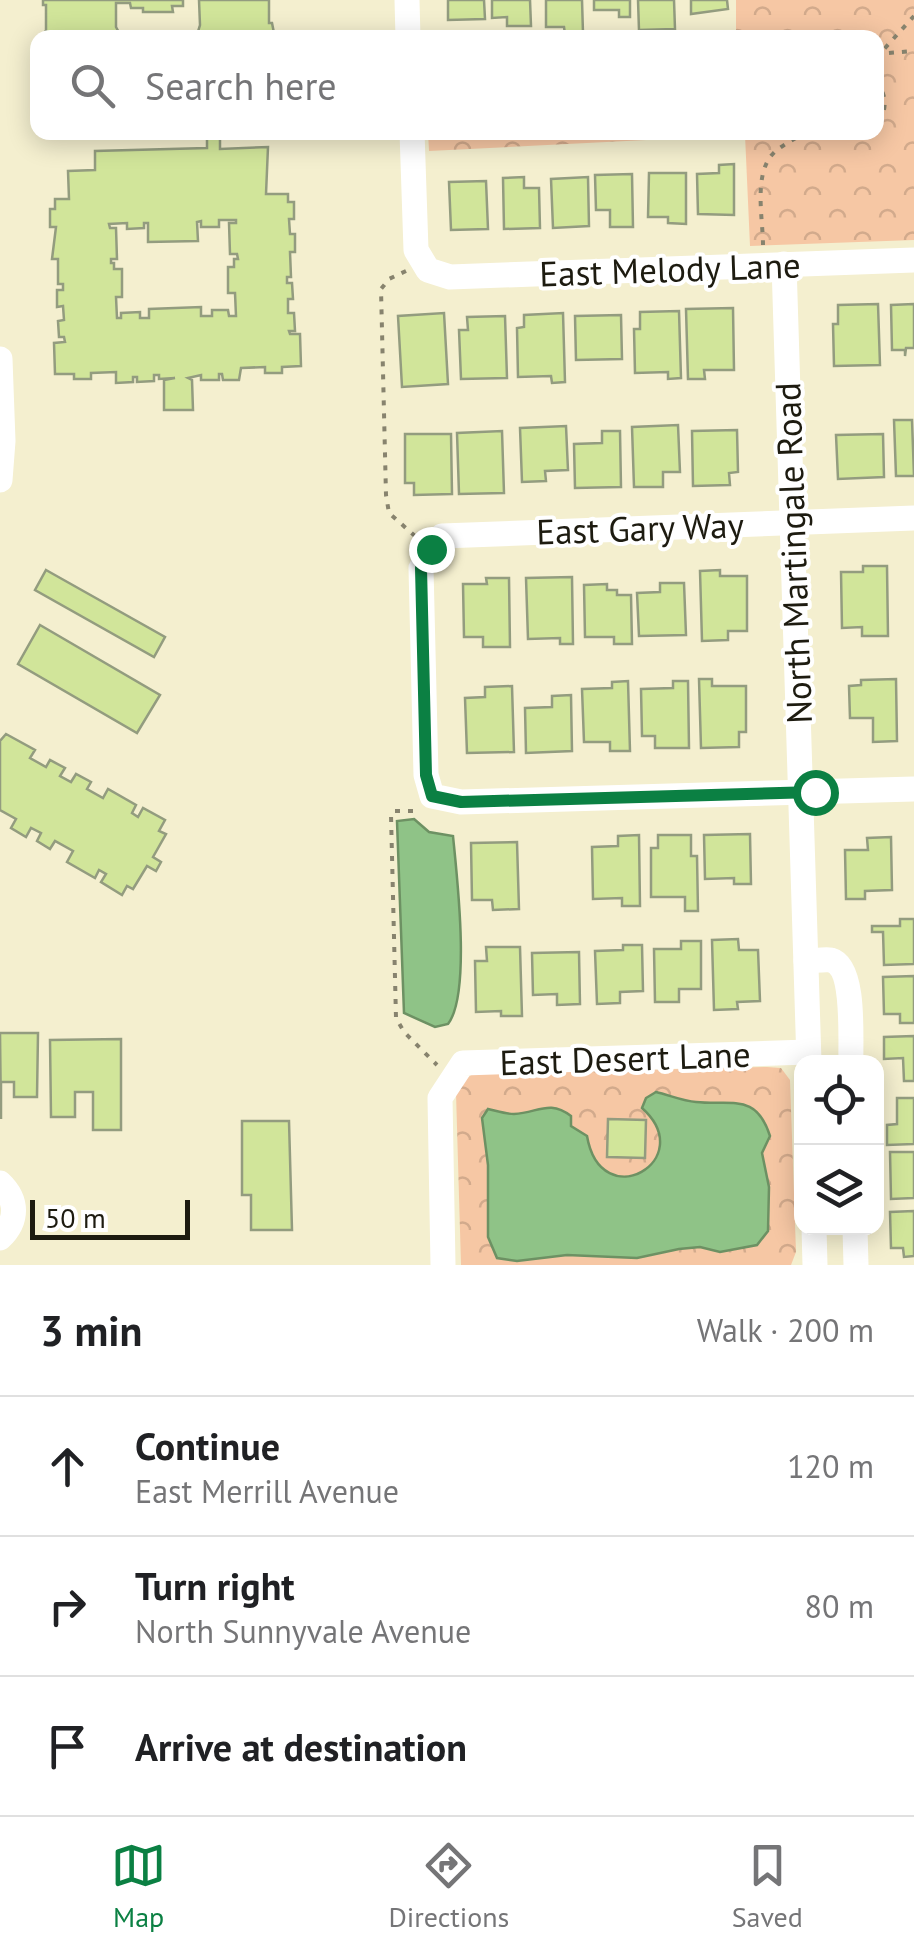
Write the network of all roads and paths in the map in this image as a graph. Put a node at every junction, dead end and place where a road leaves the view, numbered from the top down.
1 (407, 0) edge
2 (914, 16) edge
3 (408, 30) edge
4 (884, 48) edge
5 (914, 51) edge
6 (884, 54) edge
7 (412, 140) edge
8 (793, 140) edge
9 (914, 260) edge
10 (774, 264) junction
11 (425, 266) junction
12 (0, 359) edge
13 (0, 480) edge
14 (914, 518) edge
15 (792, 522) junction
16 (431, 549) junction
17 (914, 789) edge
18 (800, 793) junction
19 (432, 796) junction
20 (806, 961) junction
21 (808, 1055) edge
22 (850, 1055) edge
23 (794, 1057) edge
24 (450, 1079) junction
25 (0, 1183) edge
26 (814, 1235) edge
27 (855, 1235) edge
28 (0, 1238) edge
29 (444, 1265) edge
30 (815, 1265) edge
31 (856, 1265) edge

1 - 3 street
2 - 4 path
5 - 6 path
7 - 11 street
8 - 10 path
9 - 10 street, East Melody Lane
10 - 11 street, East Melody Lane
10 - 15 street, North Martingale Road
11 - 16 path
12 - 13 street
14 - 15 street, East Gary Way
15 - 16 street, East Gary Way
15 - 18 street, North Martingale Road
16 - 19 street
17 - 18 street
18 - 19 street
18 - 20 street, North Martingale Road
19 - 24 path
20 - 21 street, North Martingale Road
20 - 22 street
23 - 24 street, East Desert Lane
24 - 29 street
25 - 28 street
26 - 30 street
27 - 31 street

